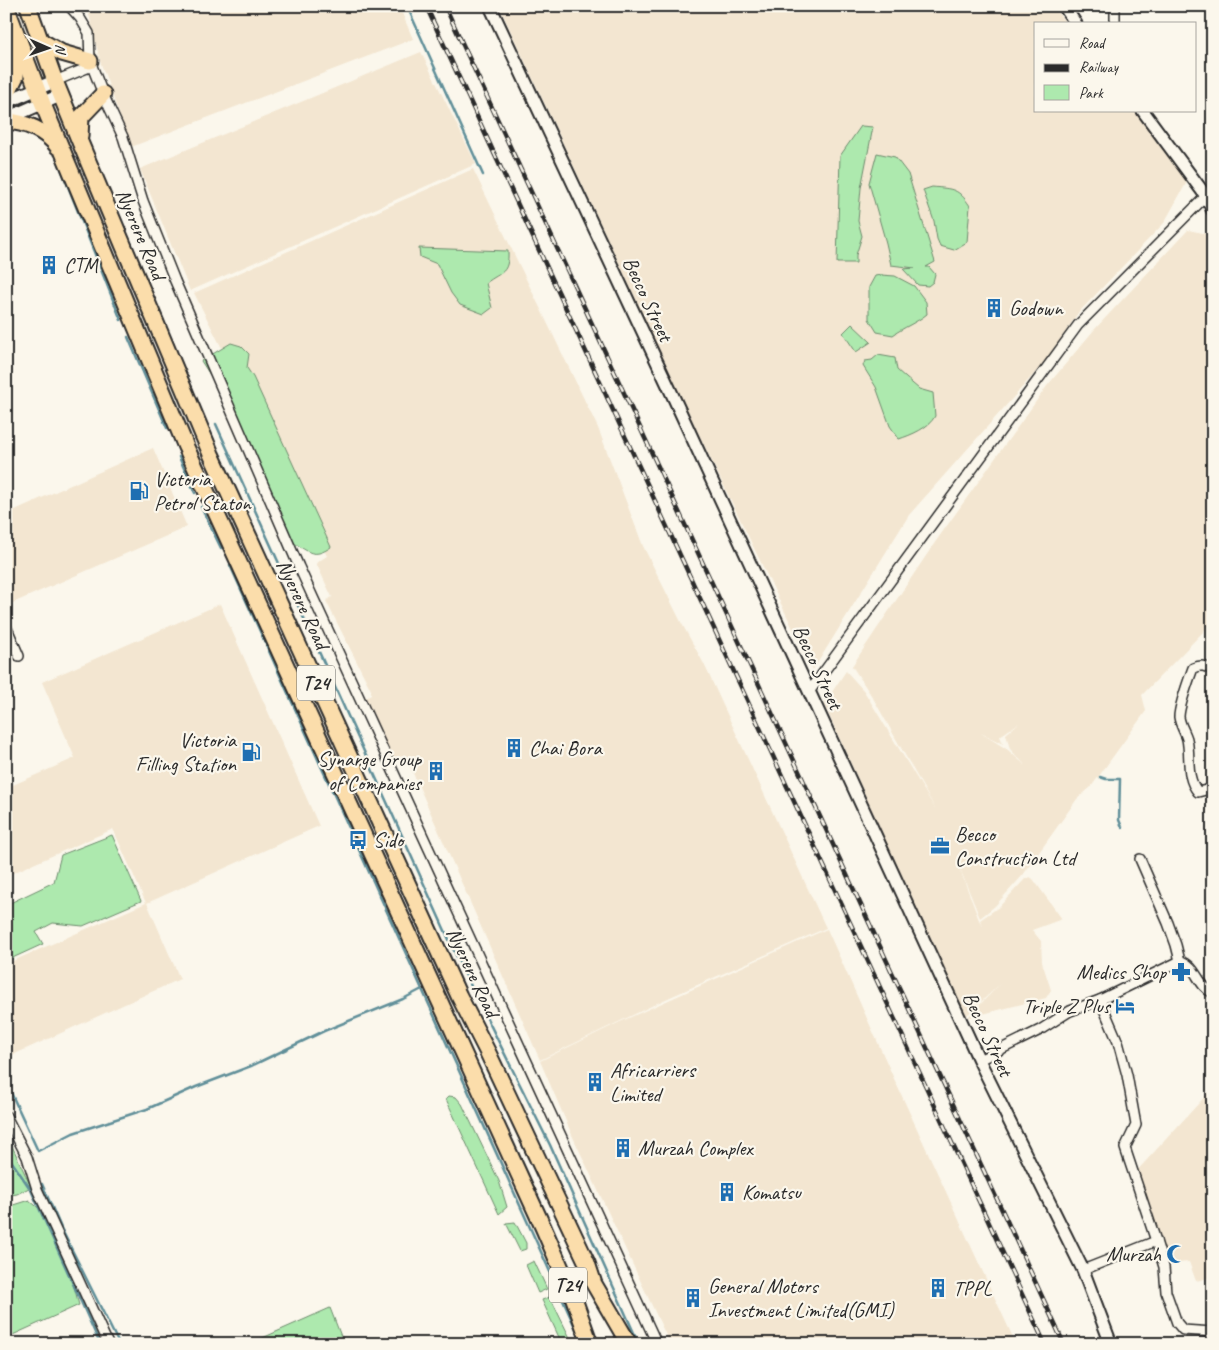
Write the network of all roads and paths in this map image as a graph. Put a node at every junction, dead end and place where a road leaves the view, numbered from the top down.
1 (6, 6) edge
2 (28, 6) edge
3 (69, 6) edge
4 (490, 6) edge
5 (1064, 6) edge
6 (1114, 6) edge
7 (1075, 22) edge
8 (1115, 22) edge
9 (15, 28) junction
10 (41, 41) junction
11 (91, 64) junction
12 (55, 80) junction
13 (66, 93) junction
14 (103, 94) junction
15 (40, 95) junction
16 (6, 96) edge
17 (6, 102) edge
18 (1144, 112) edge
19 (6, 120) edge
20 (80, 142) junction
21 (64, 156) junction
22 (1206, 196) junction
23 (1213, 211) edge
24 (6, 626) edge
25 (19, 656) dead end
26 (1213, 671) edge
27 (809, 692) junction
28 (1213, 790) edge
29 (1140, 859) dead end
30 (1180, 961) junction
31 (1213, 993) edge
32 (1100, 1000) junction
33 (979, 1060) junction
34 (6, 1116) edge
35 (1156, 1241) junction
36 (1083, 1270) junction
37 (1213, 1332) edge
38 (108, 1344) edge
39 (590, 1344) edge
40 (629, 1344) edge
41 (657, 1344) edge
42 (1111, 1344) edge

1 - 9 highway, Nyerere Road / T24
2 - 10 highway, Nyerere Road / T24
3 - 11 street
4 - 27 street, Becco Street
5 - 7 street
6 - 8 street
9 - 15 highway, Nyerere Road / T24
9 - 16 highway
10 - 11 highway
10 - 12 highway, Nyerere Road / T24
11 - 12 street
11 - 14 street
12 - 13 highway, Nyerere Road / T24
12 - 15 main road
13 - 15 main road
13 - 20 highway, Nyerere Road / T24
14 - 20 highway
14 - 41 street
15 - 17 main road
15 - 19 main road
15 - 21 highway, Nyerere Road / T24
18 - 22 street
19 - 21 highway
20 - 40 highway, Nyerere Road / T24
21 - 39 highway, Nyerere Road / T24
22 - 23 street
22 - 27 street
24 - 25 street
26 - 28 street
27 - 33 street, Becco Street
29 - 30 street
30 - 31 street
30 - 32 street
32 - 33 street
32 - 35 street
33 - 36 street, Becco Street
34 - 38 street
35 - 36 street
35 - 37 street
36 - 42 street, Becco Street

